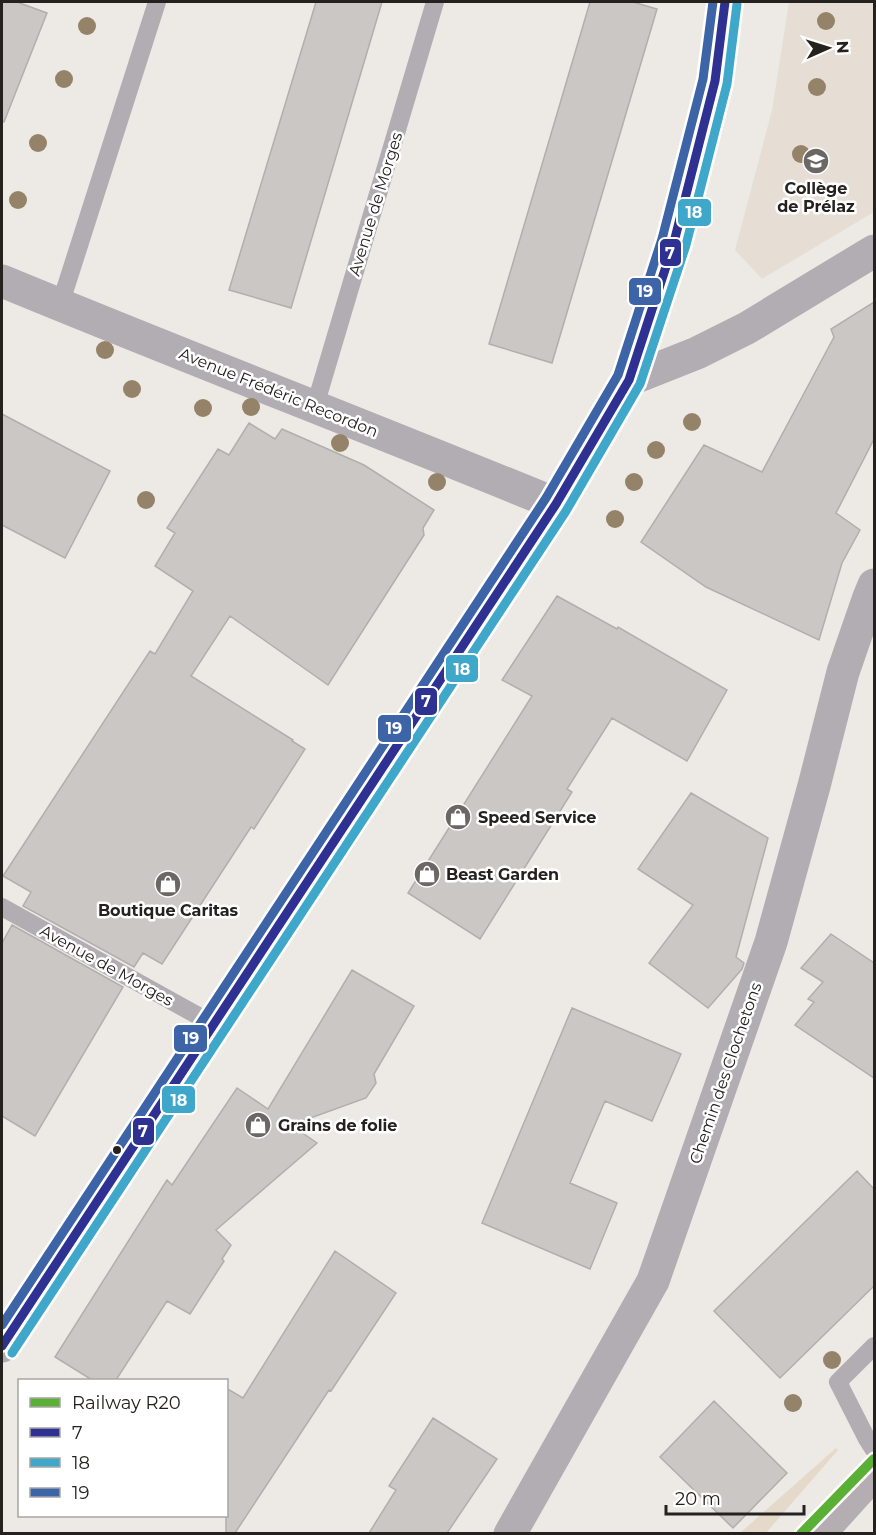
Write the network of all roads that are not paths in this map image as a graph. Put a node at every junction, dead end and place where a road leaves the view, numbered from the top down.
1 (157, 2) edge
2 (435, 2) edge
3 (725, 2) edge
4 (874, 251) edge
5 (2, 281) edge
6 (60, 305) junction
7 (629, 380) junction
8 (315, 406) junction
9 (556, 504) junction
10 (874, 585) edge
11 (2, 907) edge
12 (213, 1024) junction
13 (2, 1346) edge
14 (874, 1346) edge
15 (874, 1450) edge
16 (874, 1473) edge
17 (510, 1533) edge
18 (819, 1533) edge

1 - 6 lane
2 - 8 lane, Avenue de Morges
3 - 7 main road
4 - 7 street
5 - 6 street, Avenue Frédéric Recordon
6 - 8 street, Avenue Frédéric Recordon
7 - 9 main road
8 - 9 street, Avenue Frédéric Recordon
9 - 12 main road
10 - 17 street, Chemin des Clochetons
11 - 12 lane, Avenue de Morges
12 - 13 main road
14 - 15 lane
16 - 18 main road

